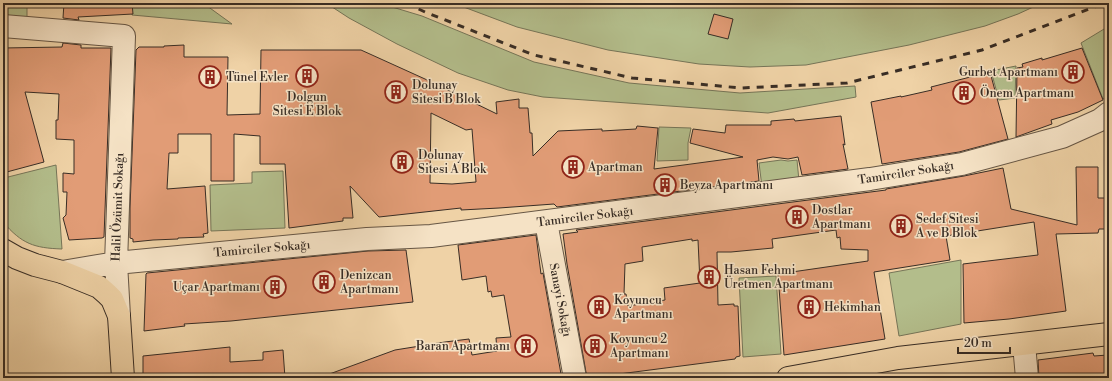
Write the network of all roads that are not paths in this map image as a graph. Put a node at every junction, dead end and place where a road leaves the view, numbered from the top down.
1 (3, 26) edge
2 (1106, 118) edge
3 (546, 222) junction
4 (3, 250) edge
5 (116, 263) junction
6 (62, 272) junction
7 (119, 316) junction
8 (1109, 334) edge
9 (1024, 344) junction
10 (123, 378) edge
11 (575, 378) edge
12 (788, 378) edge
13 (1027, 378) edge

1 - 5 street, Halil Özümit Sokağı
2 - 3 street, Tamirciler Sokağı
3 - 5 street, Tamirciler Sokağı
3 - 11 street, Sanayi Sokağı
4 - 6 main road, Tamirciler Sokağı
5 - 6 street, Tamirciler Sokağı
5 - 7 street, Halil Özümit Sokağı
6 - 7 main road, Tamirciler Sokağı
7 - 10 main road, Halil Özümit Sokağı
8 - 9 main road
9 - 12 main road
9 - 13 street

